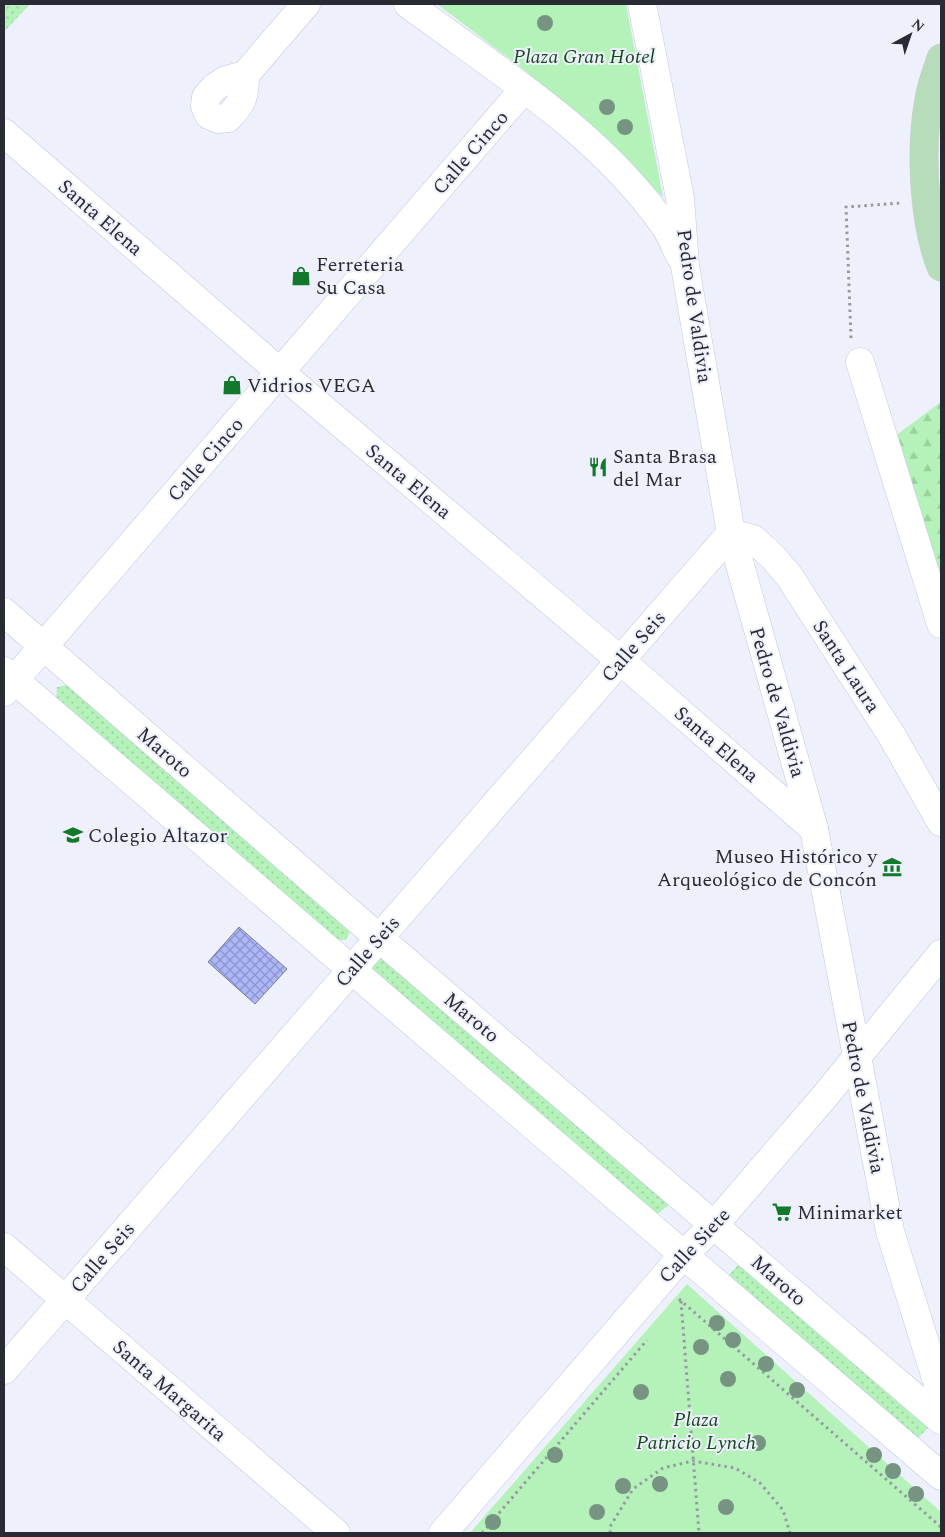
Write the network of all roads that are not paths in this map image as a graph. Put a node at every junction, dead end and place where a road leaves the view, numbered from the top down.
1 (306, 4) edge
2 (408, 4) edge
3 (642, 4) edge
4 (941, 58) edge
5 (245, 75) dead end
6 (524, 89) junction
7 (4, 133) edge
8 (685, 266) junction
9 (941, 267) edge
10 (860, 362) road end
11 (280, 372) junction
12 (731, 533) junction
13 (4, 612) edge
14 (941, 624) edge
15 (43, 646) junction
16 (620, 660) junction
17 (7, 681) edge
18 (941, 822) edge
19 (814, 829) junction
20 (379, 938) junction
21 (941, 954) edge
22 (351, 970) junction
23 (857, 1059) junction
24 (715, 1224) junction
25 (4, 1247) edge
26 (683, 1255) junction
27 (65, 1300) junction
28 (4, 1370) edge
29 (941, 1394) edge
30 (941, 1420) edge
31 (941, 1476) edge
32 (336, 1533) edge
33 (443, 1533) edge

1 - 5 street
2 - 6 street
3 - 8 street, Pedro de Valdivia
4 - 9 main road
6 - 8 street
6 - 11 street, Calle Cinco
7 - 11 street, Santa Elena
8 - 12 street, Pedro de Valdivia
10 - 14 street
11 - 15 street, Calle Cinco
11 - 16 street, Santa Elena
12 - 16 street, Calle Seis
12 - 18 street, Santa Laura
12 - 19 street, Pedro de Valdivia
13 - 15 street, Maroto
15 - 17 street, Calle Cinco
15 - 20 street, Maroto
16 - 19 street, Santa Elena
16 - 20 street, Calle Seis
17 - 22 street
19 - 23 street, Pedro de Valdivia
20 - 22 street, Calle Seis
20 - 24 street, Maroto
21 - 23 street, Calle Siete
22 - 26 street
22 - 27 street, Calle Seis
23 - 24 street, Calle Siete
23 - 29 street, Pedro de Valdivia
24 - 26 street, Calle Siete
24 - 30 street, Maroto
25 - 27 street, Santa Margarita
26 - 31 street
26 - 33 street, Calle Siete
27 - 28 street, Calle Seis
27 - 32 street, Santa Margarita

